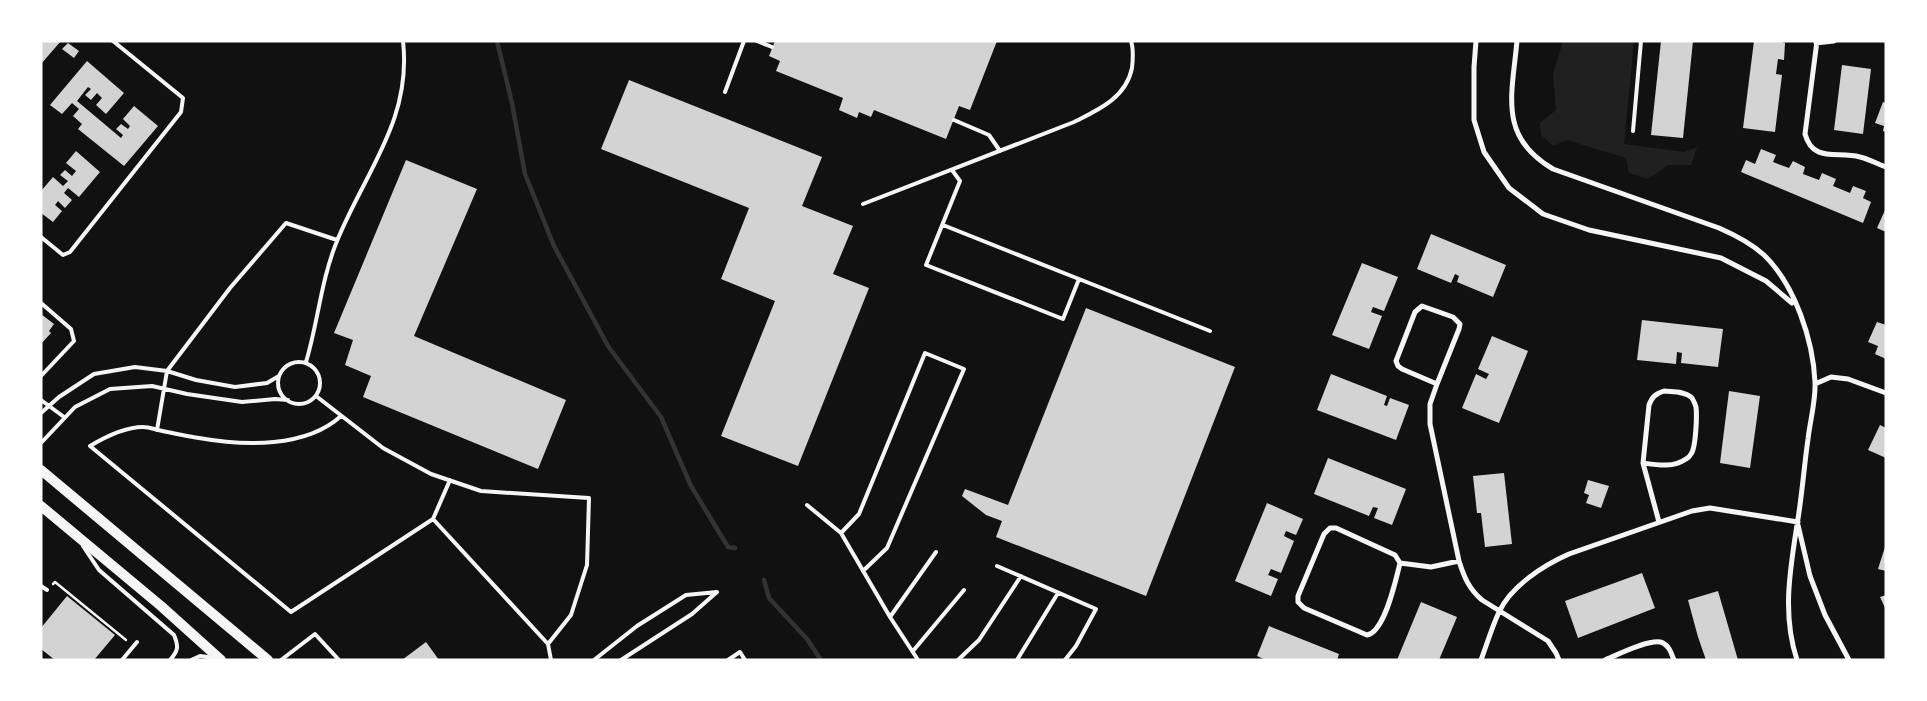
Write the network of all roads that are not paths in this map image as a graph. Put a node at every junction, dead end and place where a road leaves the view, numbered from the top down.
1 (112, 41) edge
2 (403, 41) edge
3 (744, 41) edge
4 (757, 41) edge
5 (1130, 41) edge
6 (1476, 41) edge
7 (1517, 41) edge
8 (1641, 41) edge
9 (1834, 41) edge
10 (1817, 42) edge
11 (772, 47) dead end
12 (725, 92) dead end
13 (954, 120) dead end
14 (1633, 131) dead end
15 (1000, 151) junction
16 (1886, 167) edge
17 (952, 170) junction
18 (863, 204) dead end
19 (942, 225) junction
20 (41, 237) edge
21 (338, 240) junction
22 (1079, 279) junction
23 (41, 303) edge
24 (1800, 313) junction
25 (1210, 331) dead end
26 (306, 362) junction
27 (167, 371) junction
28 (41, 376) edge
29 (279, 376) junction
30 (1437, 384) junction
31 (1815, 384) junction
32 (163, 389) junction
33 (1886, 393) edge
34 (316, 396) junction
35 (41, 400) edge
36 (288, 400) junction
37 (50, 405) junction
38 (41, 414) edge
39 (341, 416) junction
40 (64, 417) junction
41 (158, 430) junction
42 (41, 443) edge
43 (1643, 463) junction
44 (41, 470) edge
45 (450, 480) junction
46 (807, 505) dead end
47 (41, 506) edge
48 (433, 519) junction
49 (1659, 522) junction
50 (1798, 522) junction
51 (73, 532) junction
52 (841, 533) junction
53 (936, 552) dead end
54 (1459, 561) junction
55 (1400, 563) junction
56 (997, 566) dead end
57 (863, 571) junction
58 (1021, 576) junction
59 (41, 586) edge
60 (47, 590) road end
61 (964, 590) dead end
62 (1058, 592) junction
63 (1500, 611) junction
64 (890, 617) junction
65 (137, 642) dead end
66 (548, 644) junction
67 (913, 651) junction
68 (122, 660) edge
69 (170, 660) edge
70 (191, 660) edge
71 (221, 660) edge
72 (268, 660) edge
73 (281, 660) edge
74 (340, 660) edge
75 (551, 660) edge
76 (594, 660) edge
77 (622, 660) edge
78 (728, 660) edge
79 (745, 660) edge
80 (918, 660) edge
81 (958, 660) edge
82 (1017, 660) edge
83 (1065, 660) edge
84 (1481, 660) edge
85 (1559, 660) edge
86 (1605, 660) edge
87 (1674, 660) edge
88 (1797, 660) edge
89 (1849, 660) edge

1 - 20 lane
2 - 21 lane
3 - 12 lane
4 - 11 lane
5 - 15 lane
6 - 24 street
7 - 24 street
8 - 14 lane
9 - 10 street
10 - 16 street
13 - 15 lane
15 - 17 lane
17 - 18 lane
17 - 19 lane
19 - 22 lane
19 - 22 lane
21 - 26 lane
21 - 27 lane
22 - 25 lane
23 - 28 lane
24 - 31 street
26 - 29 lane
26 - 34 lane
27 - 29 lane
27 - 32 lane
27 - 37 lane
29 - 36 lane
30 - 30 street
30 - 54 street
31 - 33 street
31 - 50 street
32 - 36 lane
32 - 40 lane
32 - 41 lane
34 - 36 lane
34 - 39 lane
35 - 37 lane
37 - 38 lane
37 - 40 lane
39 - 41 lane
39 - 45 lane
40 - 42 lane
41 - 48 lane
43 - 43 street
43 - 49 street
44 - 72 main road
45 - 48 lane
45 - 66 lane
46 - 52 lane
47 - 51 main road
48 - 66 lane
49 - 50 street
49 - 63 street
50 - 88 street
50 - 89 street
51 - 69 lane
51 - 71 main road
52 - 57 lane
52 - 57 lane
53 - 64 lane
54 - 55 street
54 - 63 street
55 - 55 street
56 - 58 lane
57 - 64 lane
58 - 62 lane
58 - 81 lane
59 - 60 lane
61 - 67 lane
62 - 82 lane
62 - 83 lane
63 - 84 street
63 - 85 street
64 - 67 lane
65 - 68 lane
66 - 75 lane
67 - 80 lane
70 - 71 lane
73 - 74 lane
76 - 77 lane
78 - 79 lane
86 - 87 street

